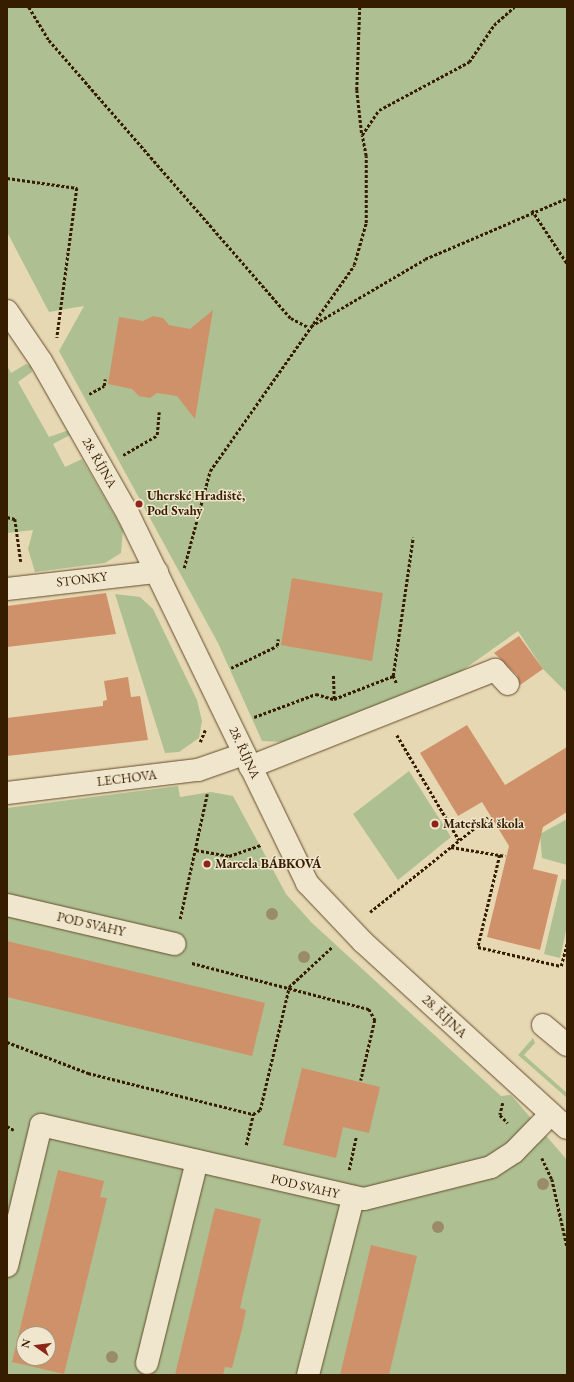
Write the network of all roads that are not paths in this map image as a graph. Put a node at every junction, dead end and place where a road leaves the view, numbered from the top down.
1 (7, 311) edge
2 (157, 572) junction
3 (7, 589) edge
4 (508, 684) dead end
5 (247, 760) junction
6 (7, 793) edge
7 (7, 905) edge
8 (175, 944) road end
9 (543, 1025) dead end
10 (567, 1046) edge
11 (551, 1114) junction
12 (567, 1128) edge
13 (197, 1161) junction
14 (348, 1196) junction
15 (7, 1266) edge
16 (147, 1363) dead end
17 (308, 1375) edge

1 - 2 street, 28. ŘÍJNA
2 - 3 street, STONKY
2 - 5 street, 28. ŘÍJNA
4 - 5 street, LECHOVA
5 - 6 street, LECHOVA
5 - 11 street, 28. ŘÍJNA
7 - 8 street, POD SVAHY
9 - 10 street
11 - 12 street, 28. ŘÍJNA
11 - 14 street, POD SVAHY
13 - 14 street, POD SVAHY
13 - 15 street, POD SVAHY
13 - 16 street
14 - 17 street

